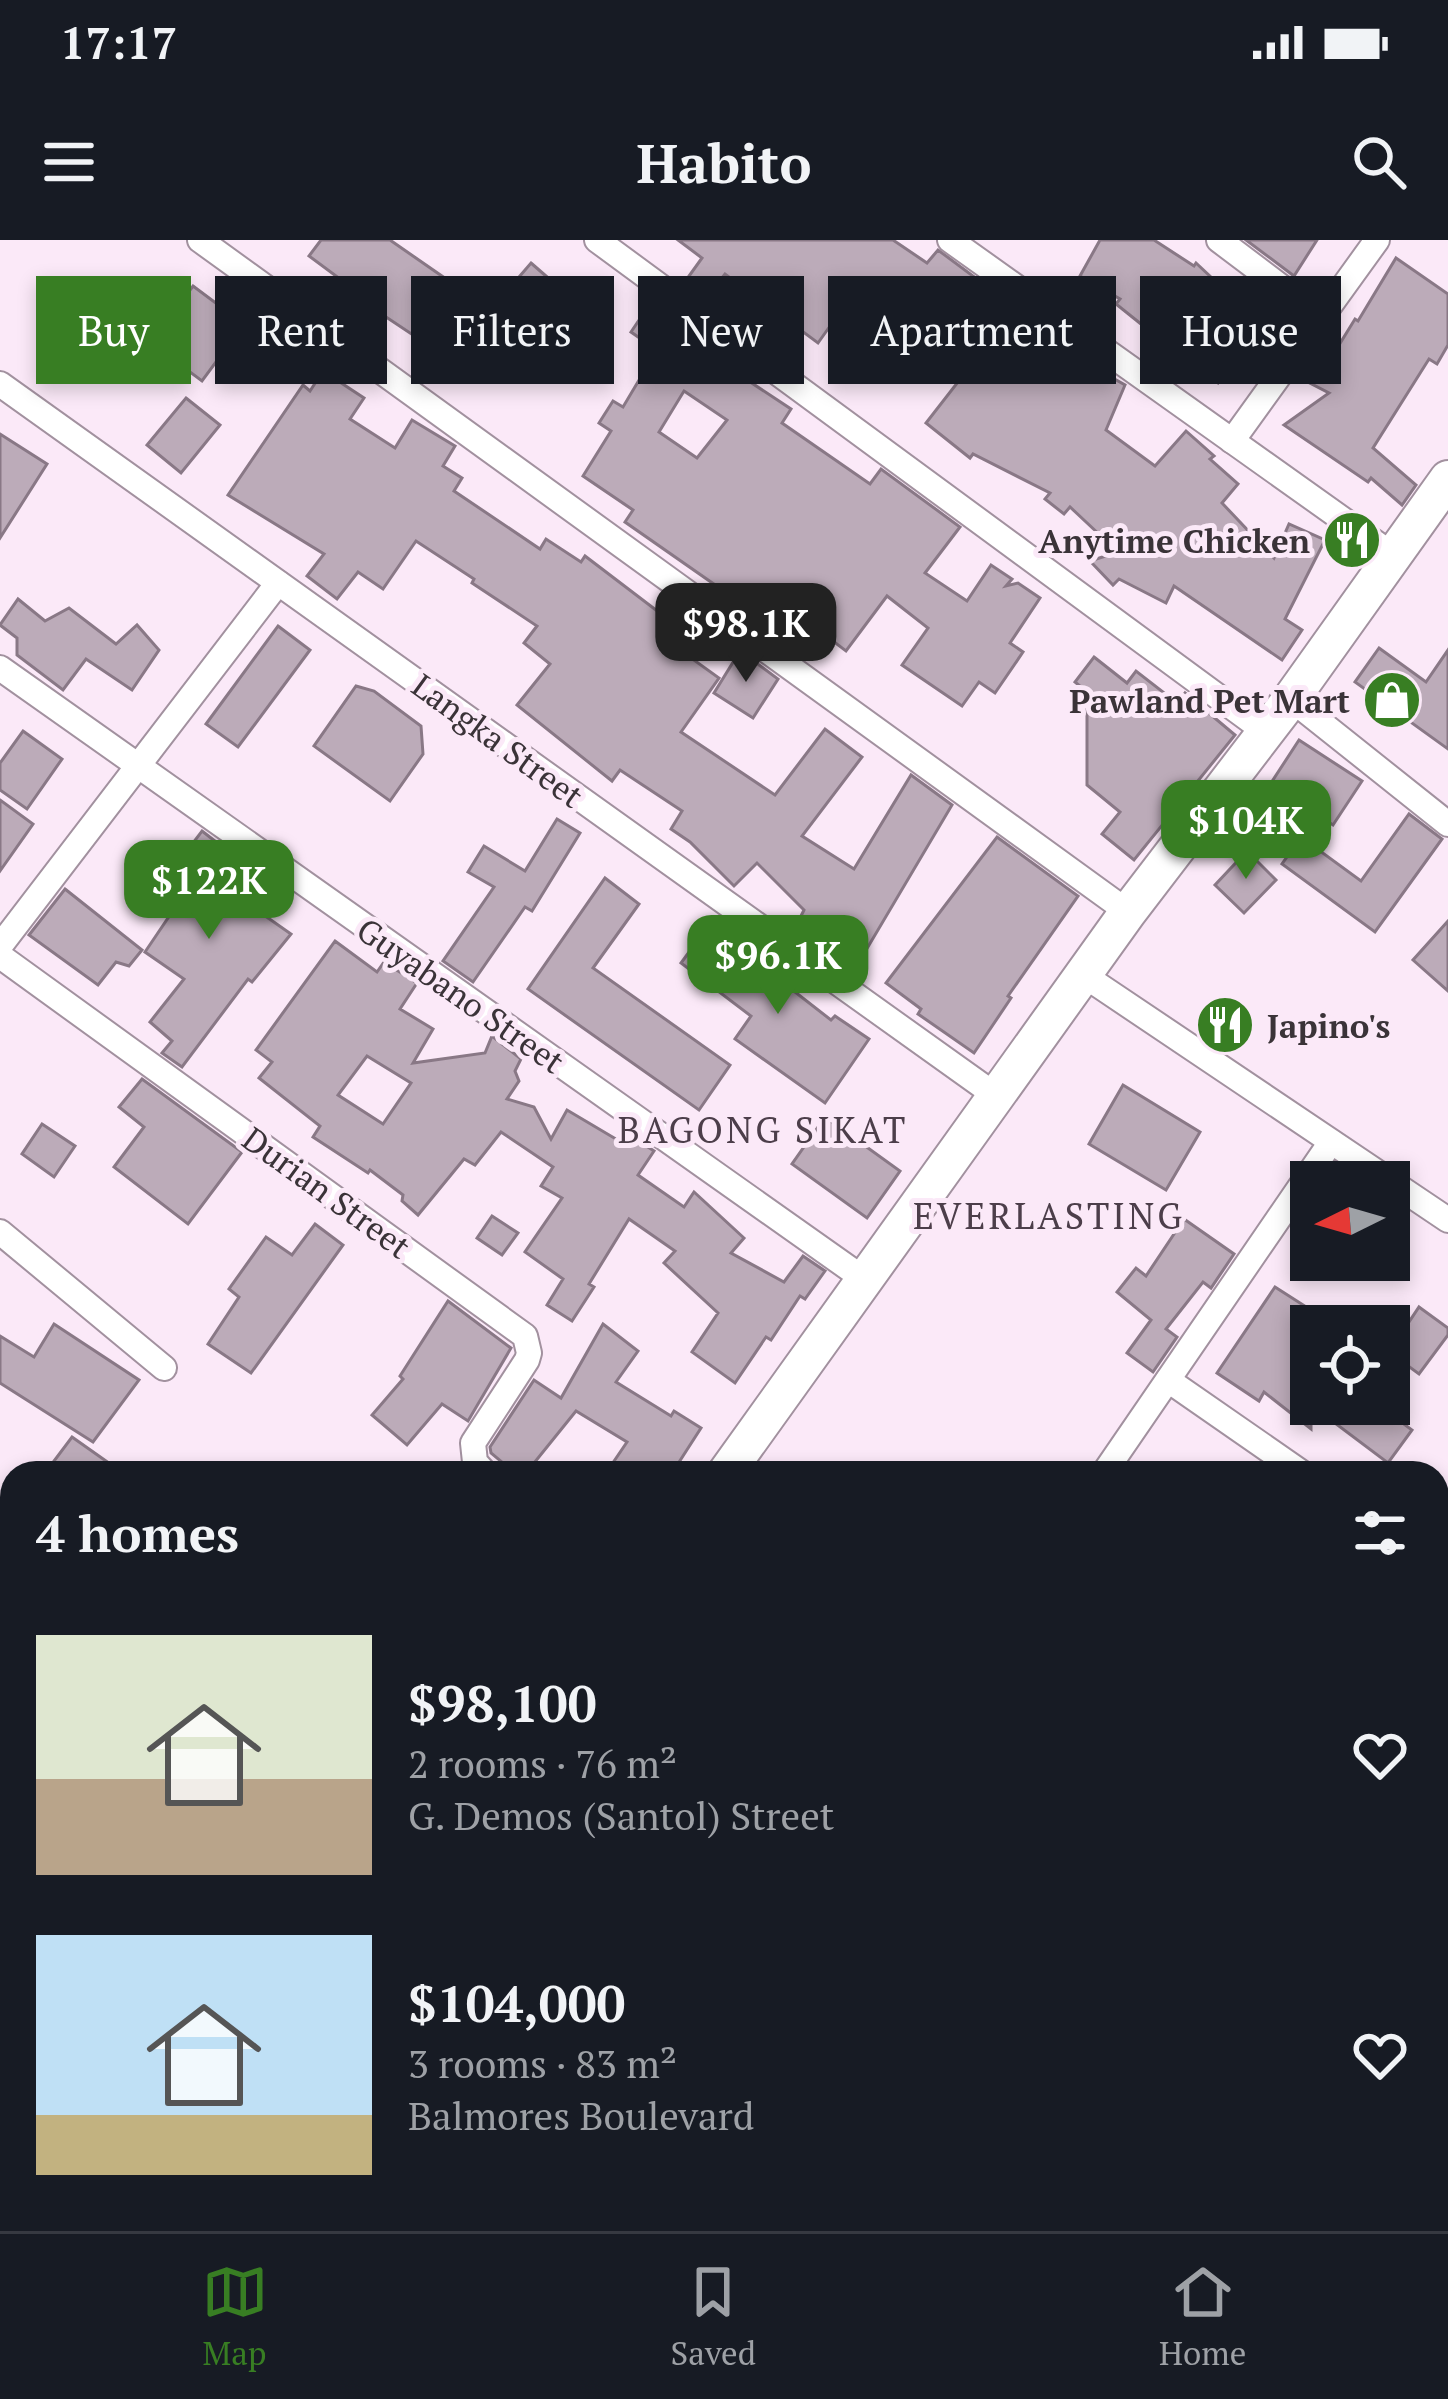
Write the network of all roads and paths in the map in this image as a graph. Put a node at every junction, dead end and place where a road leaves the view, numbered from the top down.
1 (200, 240) edge
2 (597, 240) edge
3 (950, 240) edge
4 (1219, 240) edge
5 (1377, 240) edge
6 (1267, 276) edge
7 (1341, 290) edge
8 (1273, 384) edge
9 (0, 385) edge
10 (1232, 441) junction
11 (1448, 479) edge
12 (1394, 556) junction
13 (278, 583) junction
14 (0, 668) edge
15 (1291, 699) junction
16 (1266, 732) junction
17 (137, 766) junction
18 (1448, 824) edge
19 (1127, 912) junction
20 (0, 946) edge
21 (0, 956) edge
22 (1082, 974) junction
23 (995, 1096) junction
24 (1331, 1142) junction
25 (1448, 1220) edge
26 (0, 1232) edge
27 (864, 1279) junction
28 (164, 1368) dead end
29 (1168, 1380) junction
30 (475, 1461) edge
31 (735, 1461) edge
32 (1112, 1461) edge
33 (1285, 1461) edge

1 - 19 street
2 - 16 street
3 - 10 street
4 - 6 street
5 - 7 street
8 - 10 street
9 - 13 street, Langka Street
10 - 12 street
11 - 12 main road
12 - 15 main road
13 - 17 street
13 - 23 street, Langka Street
14 - 17 street, Guyabano Street
15 - 16 main road
15 - 18 street
16 - 19 main road
17 - 20 street
17 - 27 street, Guyabano Street
19 - 22 main road
21 - 30 street, Durian Street
22 - 23 main road
22 - 24 street
23 - 27 main road
24 - 25 street
24 - 29 street
26 - 28 street
27 - 31 main road
29 - 32 street
29 - 33 street

